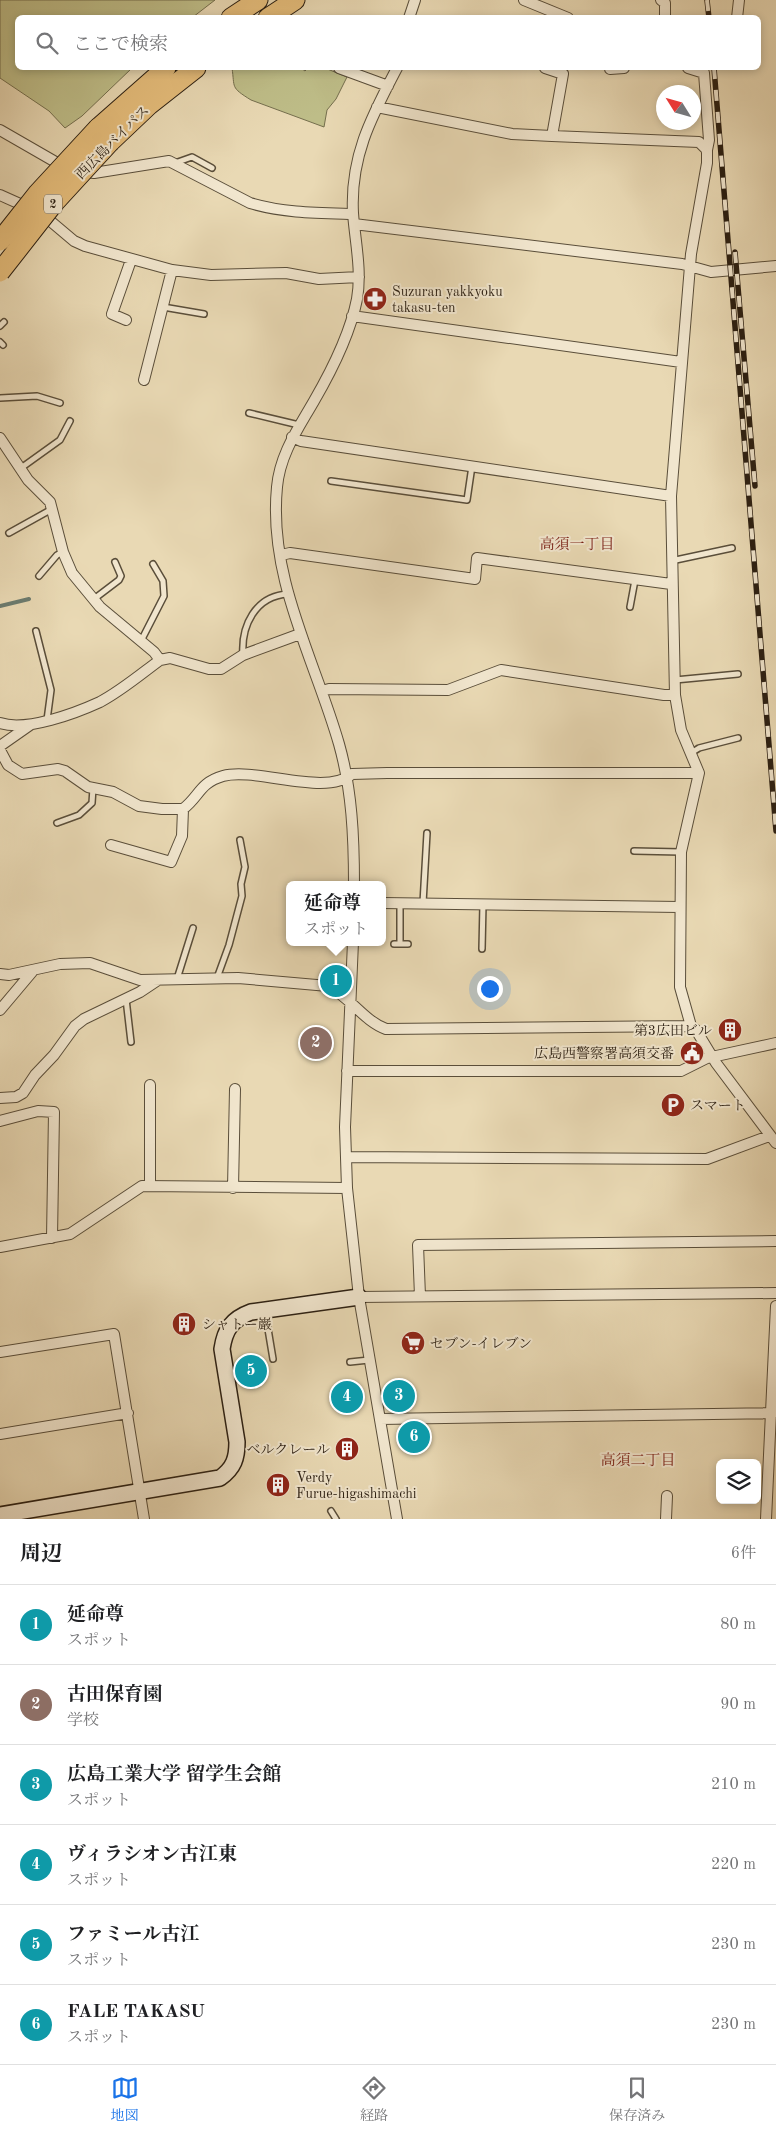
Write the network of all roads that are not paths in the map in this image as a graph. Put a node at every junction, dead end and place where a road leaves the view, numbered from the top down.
1 (258, 0) edge
2 (296, 0) edge
3 (415, 0) edge
4 (524, 0) edge
5 (661, 0) edge
6 (739, 0) edge
7 (236, 15) edge
8 (273, 15) edge
9 (410, 15) edge
10 (561, 15) edge
11 (665, 15) edge
12 (737, 15) edge
13 (164, 70) edge
14 (193, 70) edge
15 (345, 70) edge
16 (397, 70) edge
17 (694, 70) edge
18 (564, 71) edge
19 (388, 86) junction
20 (376, 108) junction
21 (0, 130) edge
22 (104, 135) junction
23 (552, 136) junction
24 (707, 150) junction
25 (175, 164) junction
26 (212, 168) dead end
27 (0, 195) edge
28 (354, 219) junction
29 (0, 241) edge
30 (131, 260) junction
31 (776, 266) edge
32 (690, 267) junction
33 (172, 270) junction
34 (0, 272) edge
35 (359, 277) junction
36 (163, 307) junction
37 (204, 314) dead end
38 (352, 316) junction
39 (126, 320) dead end
40 (681, 362) junction
41 (144, 380) dead end
42 (0, 398) edge
43 (60, 403) dead end
44 (249, 413) dead end
45 (70, 421) dead end
46 (299, 425) junction
47 (292, 437) junction
48 (0, 438) edge
49 (472, 466) junction
50 (20, 468) junction
51 (331, 481) dead end
52 (671, 496) junction
53 (52, 509) junction
54 (9, 533) dead end
55 (732, 548) dead end
56 (63, 552) junction
57 (281, 555) junction
58 (115, 562) dead end
59 (671, 562) junction
60 (153, 564) dead end
61 (39, 576) dead end
62 (635, 579) junction
63 (671, 584) junction
64 (289, 594) junction
65 (94, 600) junction
66 (630, 607) dead end
67 (36, 631) dead end
68 (300, 634) junction
69 (141, 641) junction
70 (243, 655) junction
71 (160, 660) junction
72 (738, 674) dead end
73 (674, 680) junction
74 (322, 691) junction
75 (675, 695) junction
76 (47, 720) junction
77 (0, 723) edge
78 (30, 724) junction
79 (738, 738) dead end
80 (0, 746) edge
81 (0, 750) edge
82 (691, 753) junction
83 (699, 773) junction
84 (348, 778) junction
85 (93, 788) junction
86 (182, 809) junction
87 (57, 823) dead end
88 (426, 833) dead end
89 (240, 840) dead end
90 (111, 846) dead end
91 (634, 851) dead end
92 (681, 852) junction
93 (354, 881) edge
94 (386, 903) edge
95 (400, 903) junction
96 (423, 903) junction
97 (483, 904) junction
98 (680, 907) junction
99 (193, 928) dead end
100 (408, 944) dead end
101 (352, 946) edge
102 (482, 949) dead end
103 (32, 972) junction
104 (0, 974) edge
105 (216, 978) junction
106 (177, 979) junction
107 (158, 980) junction
108 (126, 999) junction
109 (350, 1001) junction
110 (0, 1010) edge
111 (690, 1026) junction
112 (131, 1042) dead end
113 (776, 1042) edge
114 (714, 1057) junction
115 (347, 1071) junction
116 (150, 1085) dead end
117 (235, 1089) dead end
118 (0, 1098) edge
119 (0, 1121) edge
120 (773, 1139) edge
121 (347, 1157) junction
122 (150, 1186) junction
123 (233, 1188) junction
124 (347, 1188) junction
125 (52, 1238) junction
126 (776, 1241) edge
127 (0, 1247) edge
128 (776, 1293) edge
129 (420, 1296) junction
130 (359, 1297) junction
131 (776, 1306) edge
132 (265, 1310) junction
133 (0, 1352) edge
134 (273, 1359) dead end
135 (370, 1360) junction
136 (350, 1362) dead end
137 (128, 1412) junction
138 (773, 1413) junction
139 (380, 1419) junction
140 (0, 1434) edge
141 (140, 1492) junction
142 (667, 1496) dead end
143 (331, 1511) dead end
144 (0, 1515) edge
145 (144, 1519) edge
146 (336, 1519) edge
147 (397, 1519) edge
148 (666, 1519) edge
149 (766, 1519) edge

1 - 7 highway
2 - 8 highway
3 - 9 street
4 - 10 street
5 - 11 street
6 - 12 street
13 - 22 highway, 西広島バイパス / 2
14 - 22 highway, 西広島バイパス / 2
15 - 19 street
16 - 19 street
17 - 24 street
18 - 23 street
19 - 20 street
20 - 23 street
20 - 28 street
21 - 25 street
22 - 29 highway, 西広島バイパス / 2, bridge
22 - 34 highway, 西広島バイパス / 2, bridge
23 - 24 street
24 - 32 street
25 - 26 lane
25 - 28 street
27 - 30 street
28 - 32 street
28 - 35 street
30 - 33 street
30 - 39 street
31 - 32 street
32 - 40 street
33 - 35 street
33 - 36 street
35 - 38 street
36 - 37 lane
36 - 41 street
38 - 40 street
38 - 46 street
40 - 52 street
42 - 43 lane
44 - 46 lane
45 - 50 lane
46 - 47 street
47 - 49 street
47 - 57 street
48 - 50 street
49 - 51 lane
49 - 52 street
50 - 53 street
52 - 59 street
53 - 54 lane
53 - 56 street
55 - 59 lane
56 - 61 lane
56 - 65 street
57 - 62 street
57 - 64 street
58 - 65 lane
59 - 63 street
60 - 69 lane
62 - 63 street
62 - 66 lane
63 - 73 street
64 - 68 street
64 - 70 lane
65 - 69 street
67 - 76 lane
68 - 70 street
68 - 74 street
69 - 71 street
70 - 71 street
71 - 76 street
72 - 73 lane
73 - 75 street
74 - 75 street
74 - 84 street
75 - 82 street
76 - 78 street
77 - 78 street
78 - 80 street
79 - 82 lane
81 - 85 street
82 - 83 street
83 - 84 street
83 - 92 street
84 - 86 street
84 - 93 street
85 - 86 street
85 - 87 lane
86 - 90 street
88 - 96 lane
89 - 105 lane
91 - 92 lane
92 - 98 street
94 - 95 street
95 - 96 street
95 - 100 lane
96 - 97 street
97 - 98 street
97 - 102 lane
98 - 111 street
99 - 106 lane
101 - 109 street
103 - 104 street
103 - 107 street
103 - 110 street
105 - 106 street
105 - 109 street
106 - 107 street
107 - 108 street
108 - 112 lane
108 - 118 street
109 - 111 street
109 - 115 street
111 - 114 street
113 - 114 street
114 - 115 street
114 - 120 street
115 - 121 street
116 - 122 street
117 - 123 street
119 - 125 street
120 - 121 street
121 - 124 street
122 - 123 street
122 - 125 street
123 - 124 street
124 - 130 street
125 - 127 street
126 - 129 street
128 - 129 street
129 - 130 street
130 - 132 street
130 - 135 street
131 - 138 street
132 - 134 lane
132 - 141 street
133 - 137 street
135 - 136 lane
135 - 139 street
137 - 140 street
137 - 141 street
138 - 139 street
138 - 149 street
139 - 147 street
141 - 144 street
141 - 145 street
142 - 148 street
143 - 146 lane

